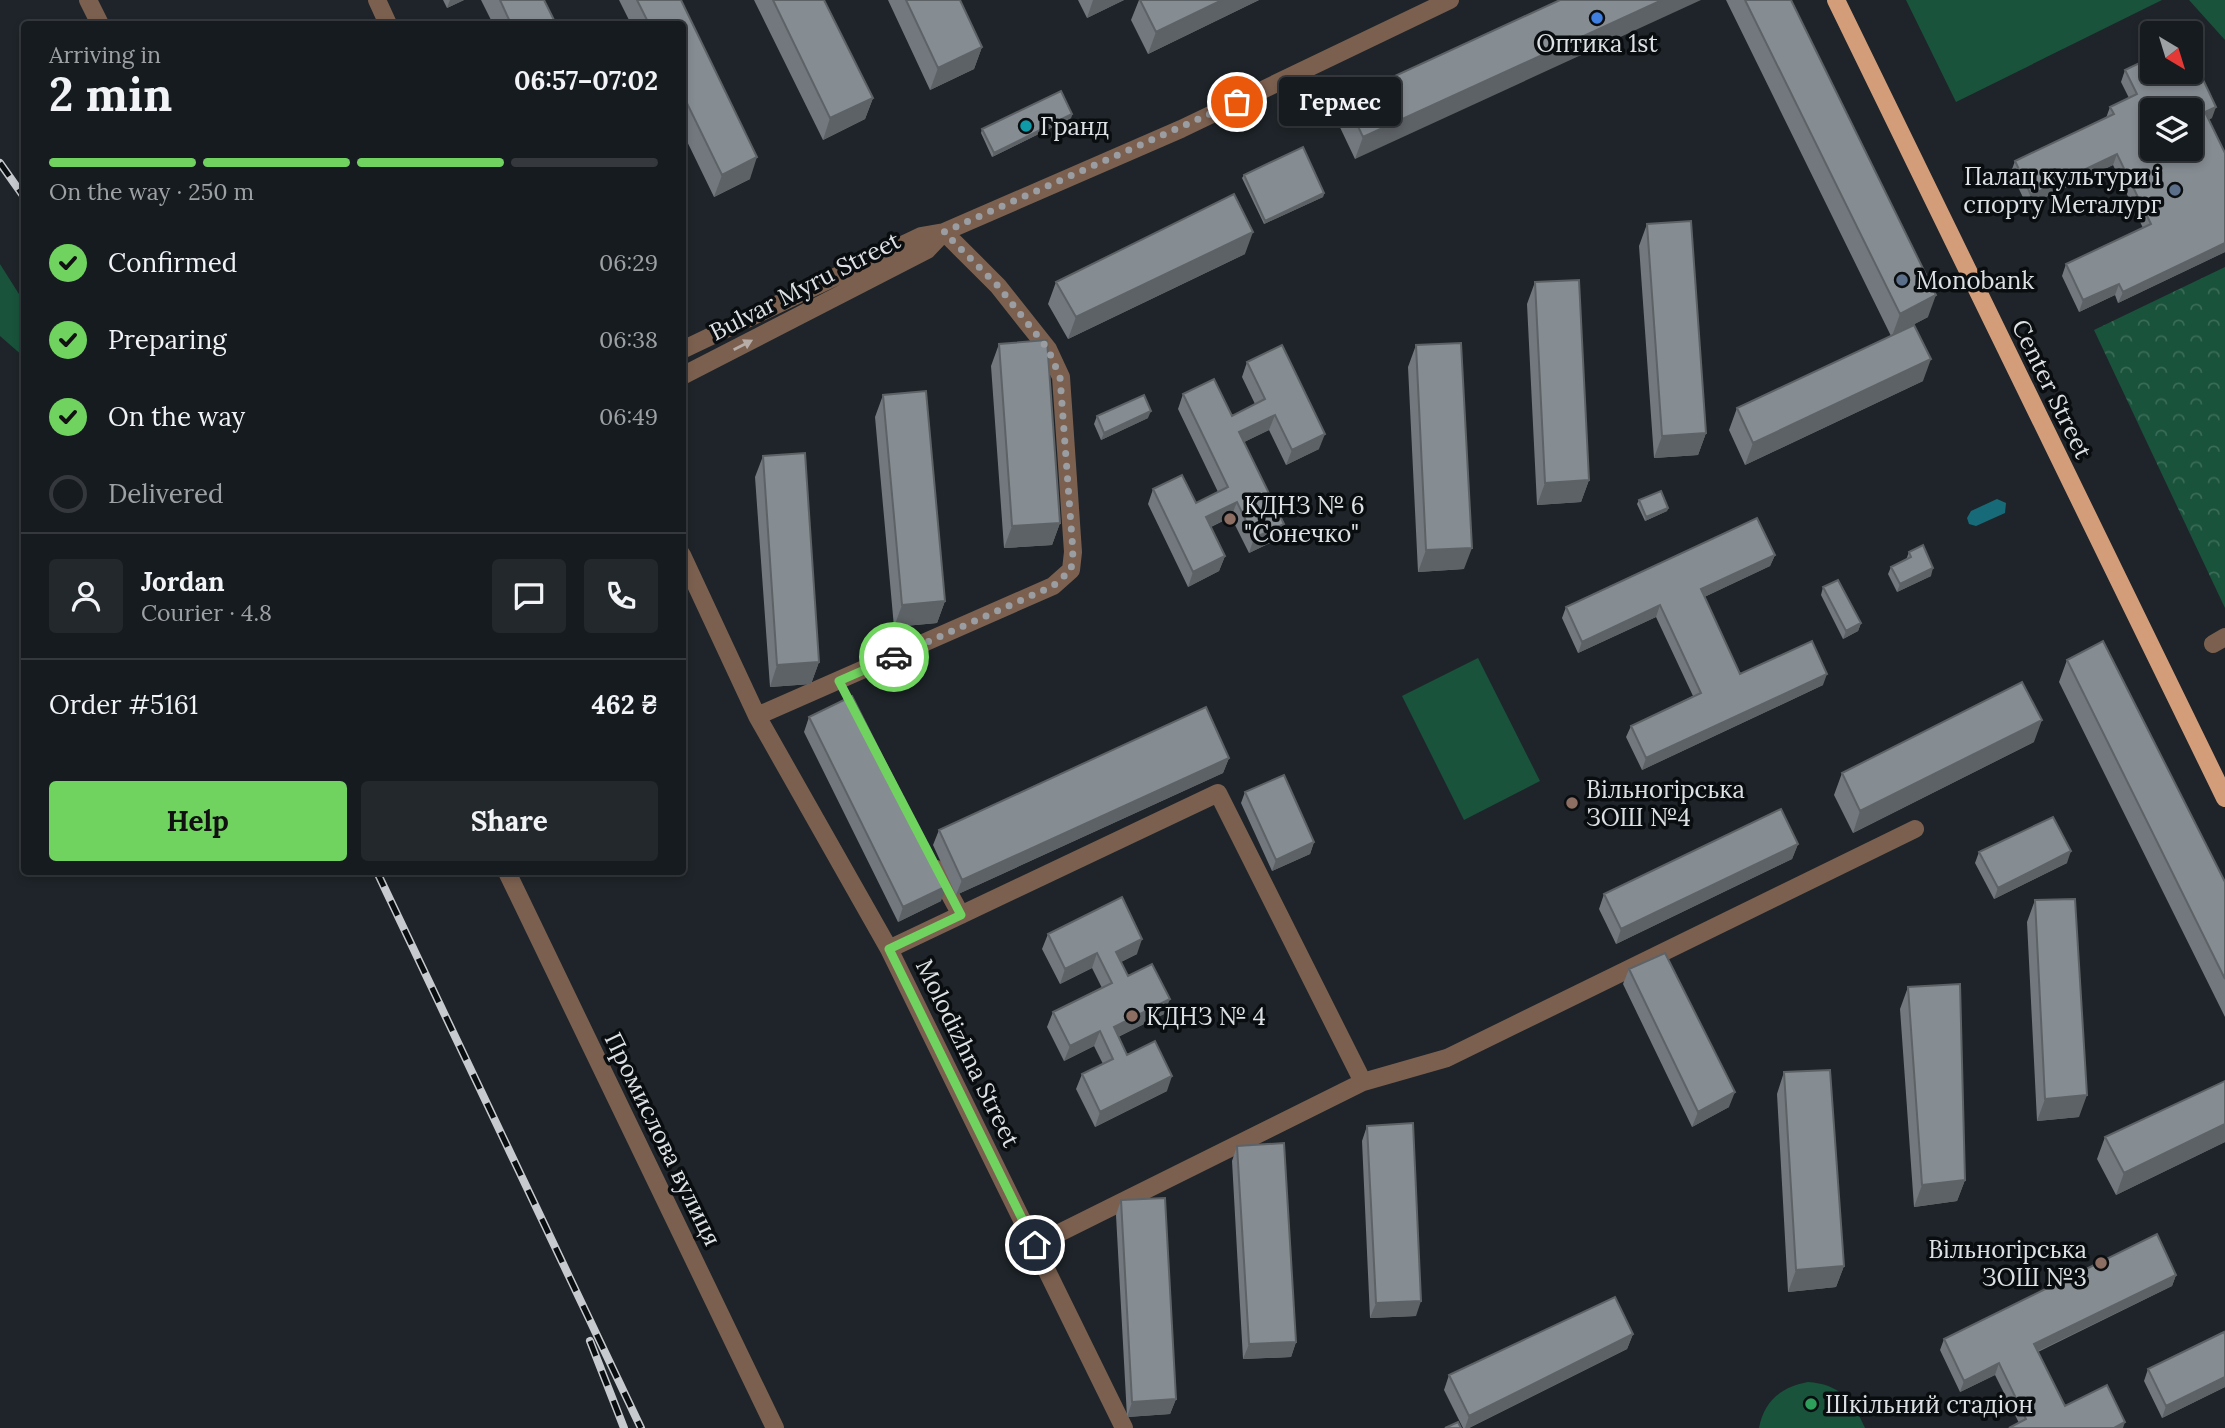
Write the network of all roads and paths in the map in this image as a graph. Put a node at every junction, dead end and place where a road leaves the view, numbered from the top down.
1 (88, 0) edge
2 (377, 0) edge
3 (1450, 0) edge
4 (1836, 0) edge
5 (98, 21) edge
6 (387, 21) edge
7 (944, 232) junction
8 (686, 348) edge
9 (686, 374) edge
10 (686, 564) edge
11 (757, 716) junction
12 (2225, 798) edge
13 (1915, 829) dead end
14 (929, 854) edge
15 (508, 875) edge
16 (961, 915) junction
17 (889, 949) junction
18 (1363, 1082) junction
19 (1035, 1245) junction
20 (775, 1428) edge
21 (1124, 1428) edge

1 - 5 street
2 - 6 street
3 - 7 street, Bulvar Myru Street
4 - 12 main road, Center Street
7 - 8 street, Bulvar Myru Street
9 -> 7 street, Bulvar Myru Street
7 - 11 street
10 - 11 street, Molodizhna Street
11 - 17 street, Molodizhna Street
13 - 18 street
14 - 16 street
15 - 20 street, Промислова вулиця
16 - 17 street
16 - 18 street
17 - 19 street, Molodizhna Street
18 - 19 street
19 - 21 street, Molodizhna Street

